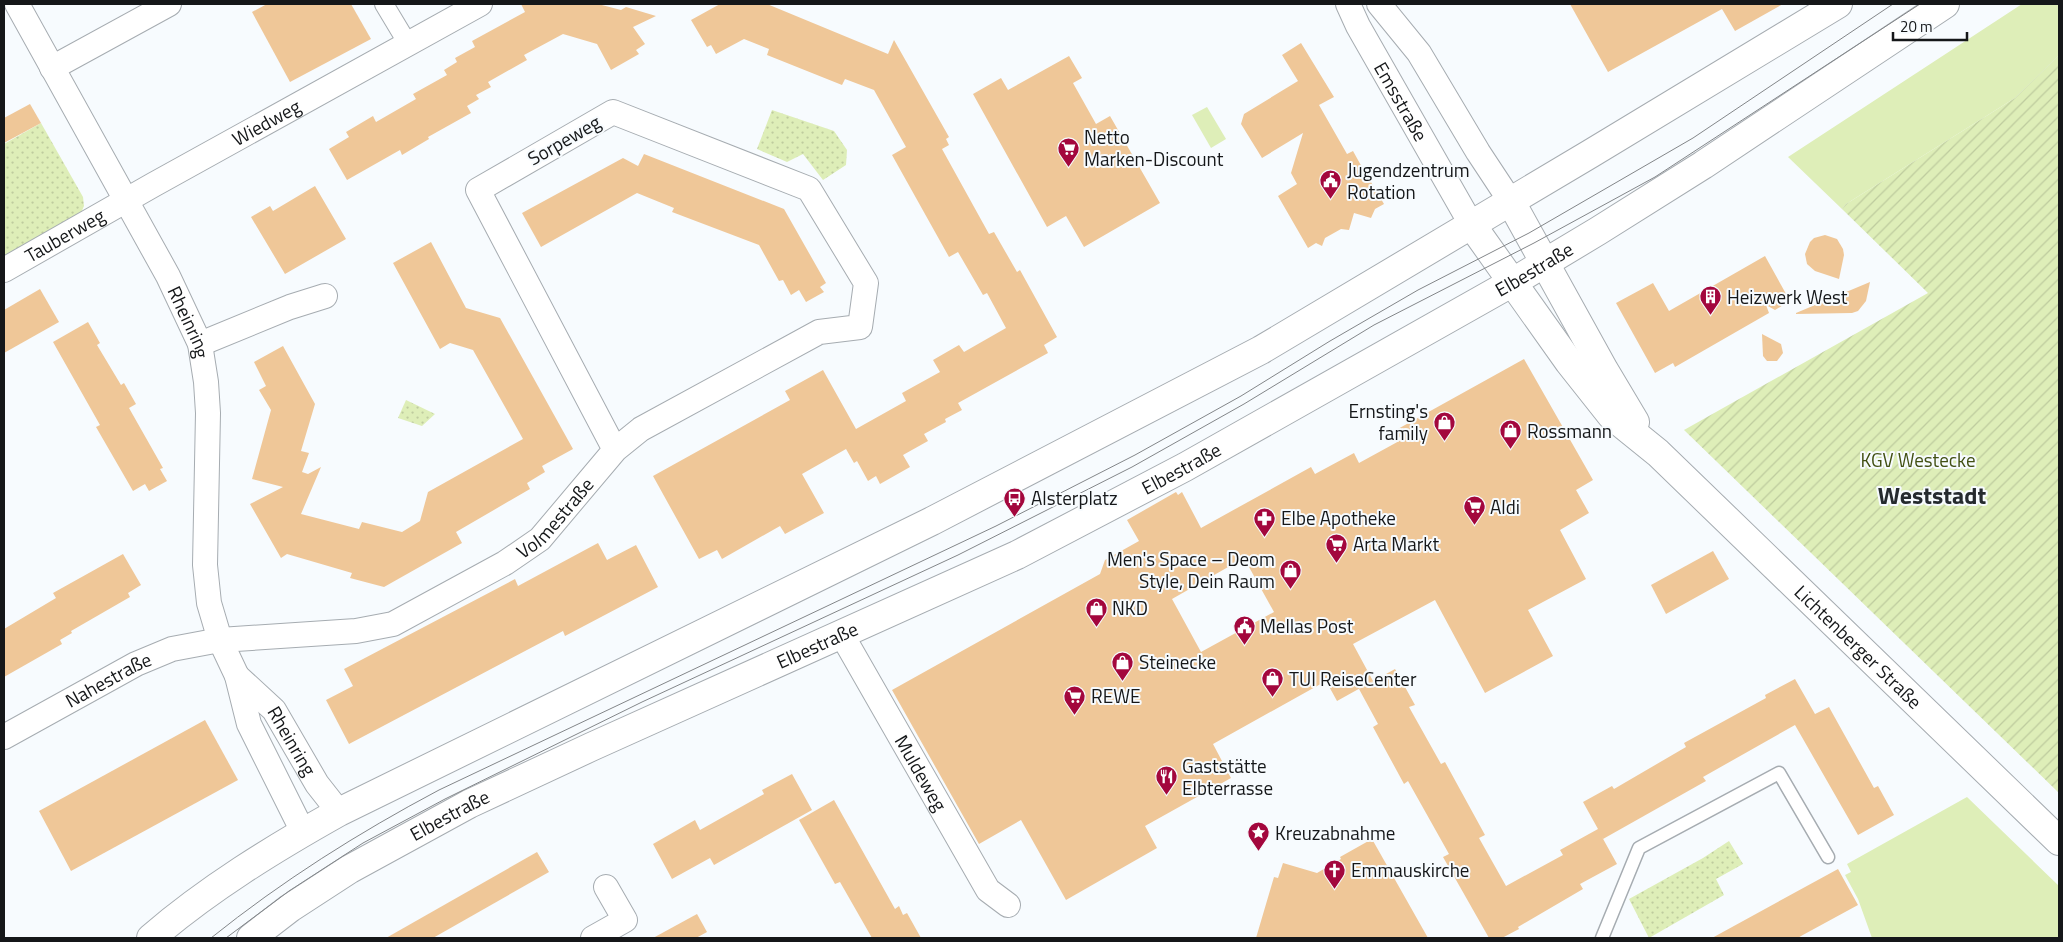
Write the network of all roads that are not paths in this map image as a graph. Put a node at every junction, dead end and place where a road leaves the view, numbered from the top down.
1 (17, 4) edge
2 (169, 4) edge
3 (384, 4) edge
4 (480, 4) edge
5 (1348, 4) edge
6 (1838, 4) edge
7 (1946, 4) edge
8 (1386, 6) edge
9 (1358, 26) junction
10 (408, 44) junction
11 (52, 68) junction
12 (125, 200) junction
13 (1511, 202) junction
14 (1471, 224) junction
15 (1545, 264) junction
16 (4, 270) edge
17 (1512, 282) junction
18 (325, 296) dead end
19 (860, 327) joint
20 (200, 344) junction
21 (615, 450) junction
22 (1658, 453) junction
23 (842, 635) junction
24 (220, 640) junction
25 (237, 676) junction
26 (4, 737) edge
27 (339, 812) junction
28 (303, 832) junction
29 (2059, 841) edge
30 (1828, 856) dead end
31 (606, 887) dead end
32 (1008, 905) dead end
33 (151, 938) edge
34 (251, 938) edge
35 (593, 938) edge
36 (1602, 938) edge

1 - 11 street, Rheinring
2 - 11 street
3 - 10 street
4 - 10 street, Wiedweg
5 - 9 street, Emsstraße
6 - 13 street
7 - 15 street, Elbestraße
8 - 9 street
8 - 13 street, Emsstraße
9 - 14 street, Emsstraße
10 - 12 street, Wiedweg
11 - 12 street, Rheinring
12 - 16 street, Tauberweg
12 - 20 street, Rheinring
13 - 14 street
13 - 15 street, Lichtenberger Straße
14 - 17 street, Lichtenberger Straße
14 - 27 street
15 - 17 street, Elbestraße
15 - 22 street, Lichtenberger Straße
17 - 22 street, Lichtenberger Straße
17 - 23 street, Elbestraße
18 - 20 street
19 - 21 street, Volmestraße
19 - 21 street, Sorpeweg
20 - 24 street, Rheinring
21 - 24 street, Volmestraße
22 - 29 street, Lichtenberger Straße
23 - 32 street, Muldeweg
23 - 34 street, Elbestraße
24 - 25 street, Rheinring
24 - 26 street, Nahestraße
25 - 27 street, Rheinring
25 - 28 street, Rheinring
27 - 28 street
28 - 33 street
30 - 36 lane
31 - 35 street

